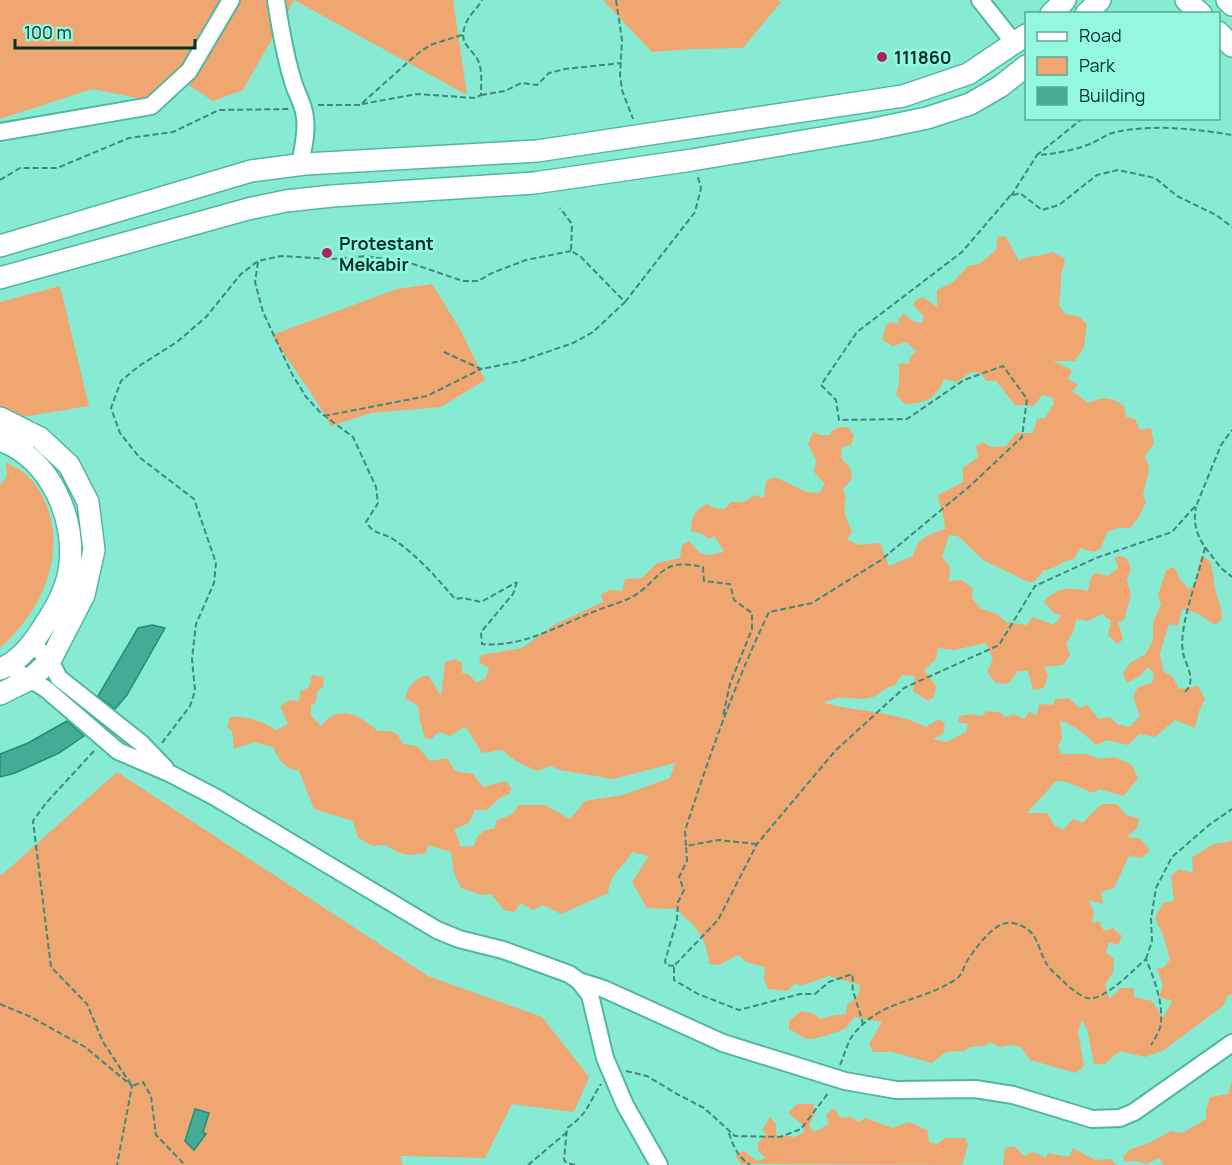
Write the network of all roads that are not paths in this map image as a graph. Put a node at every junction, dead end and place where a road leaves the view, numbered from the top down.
1 (231, 0) edge
2 (276, 0) edge
3 (980, 0) edge
4 (1065, 0) edge
5 (1186, 0) edge
6 (1227, 0) edge
7 (1232, 5) edge
8 (1053, 12) edge
9 (1199, 12) edge
10 (1220, 34) edge
11 (1021, 39) edge
12 (1232, 46) edge
13 (1025, 67) edge
14 (0, 132) edge
15 (300, 164) junction
16 (29, 237) junction
17 (0, 246) edge
18 (38, 268) junction
19 (0, 278) edge
20 (0, 418) edge
21 (0, 440) edge
22 (33, 644) junction
23 (50, 661) junction
24 (4, 668) edge
25 (30, 679) junction
26 (0, 694) edge
27 (169, 773) junction
28 (579, 981) junction
29 (1232, 1043) edge
30 (659, 1165) edge

1 - 14 street
2 - 15 street
3 - 11 street
4 - 8 main road
5 - 9 main road
6 - 7 main road
10 - 12 main road
11 - 15 main road
13 - 18 main road
15 - 16 main road
16 - 17 main road
16 - 18 main road
18 - 19 main road
20 - 23 main road
21 - 22 main road
22 - 23 street
22 - 24 main road
23 - 25 main road
23 - 27 street
24 - 25 street
25 - 26 main road
25 - 27 street
27 - 28 street
28 - 29 street
28 - 30 street

